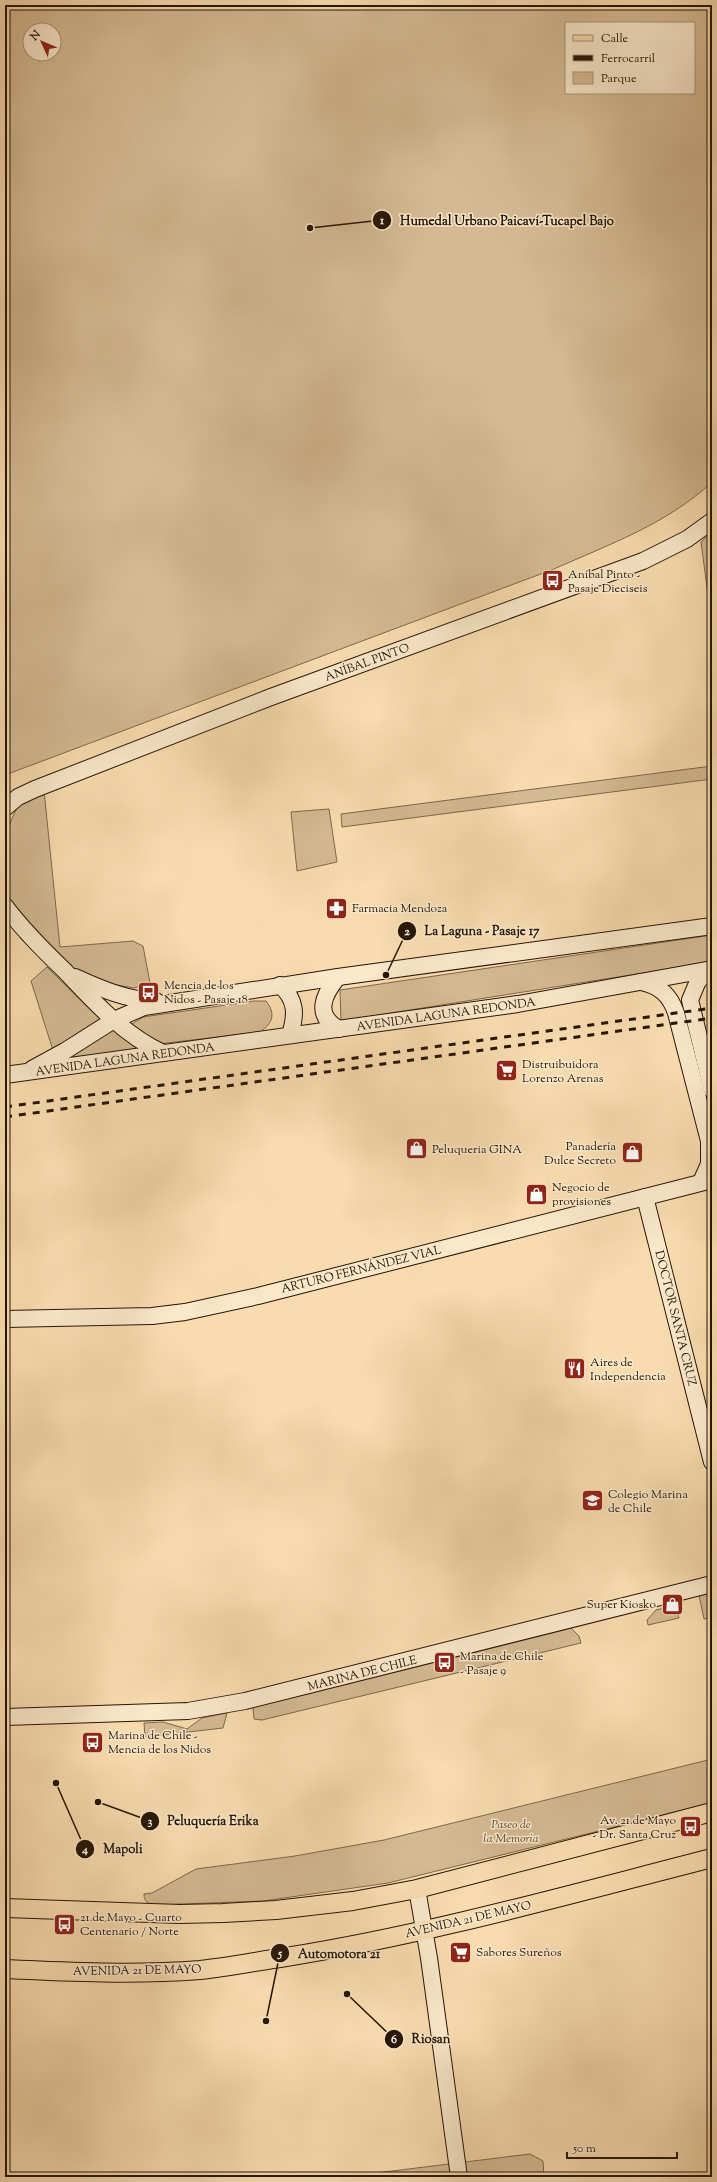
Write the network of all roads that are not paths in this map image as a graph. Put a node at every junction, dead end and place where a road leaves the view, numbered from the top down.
1 (712, 521) edge
2 (5, 808) edge
3 (5, 906) edge
4 (712, 926) edge
5 (711, 969) edge
6 (65, 971) junction
7 (338, 977) junction
8 (640, 981) junction
9 (280, 985) junction
10 (171, 1001) junction
11 (114, 1020) junction
12 (339, 1029) junction
13 (290, 1036) junction
14 (163, 1054) junction
15 (25, 1073) junction
16 (5, 1075) edge
17 (712, 1090) edge
18 (706, 1181) edge
19 (645, 1197) junction
20 (5, 1319) edge
21 (712, 1462) edge
22 (712, 1584) edge
23 (5, 1717) edge
24 (712, 1812) edge
25 (712, 1858) edge
26 (417, 1889) junction
27 (5, 1908) edge
28 (424, 1930) junction
29 (5, 1969) edge
30 (459, 2177) edge

1 - 2 street, ANÍBAL PINTO
3 - 6 street
4 - 7 street, AVENIDA LAGUNA REDONDA
5 - 8 street, AVENIDA LAGUNA REDONDA
5 - 17 street
6 - 10 street
6 - 11 street
7 - 9 street, AVENIDA LAGUNA REDONDA
7 - 12 street
8 - 12 street, AVENIDA LAGUNA REDONDA
8 - 18 street
9 - 10 street, AVENIDA LAGUNA REDONDA
9 - 13 street
10 - 11 street, AVENIDA LAGUNA REDONDA
11 - 14 street
11 - 15 street, AVENIDA LAGUNA REDONDA
12 - 13 street, AVENIDA LAGUNA REDONDA
13 - 14 street, AVENIDA LAGUNA REDONDA
14 - 15 street, AVENIDA LAGUNA REDONDA
15 - 16 street
18 - 19 street, ARTURO FERNÁNDEZ VIAL
19 - 20 street, ARTURO FERNÁNDEZ VIAL
19 - 21 street, DOCTOR SANTA CRUZ
22 - 23 street, MARINA DE CHILE
24 - 26 main road
25 - 28 main road, AVENIDA 21 DE MAYO
26 - 27 main road
26 - 28 street
28 - 29 main road, AVENIDA 21 DE MAYO
28 - 30 street

